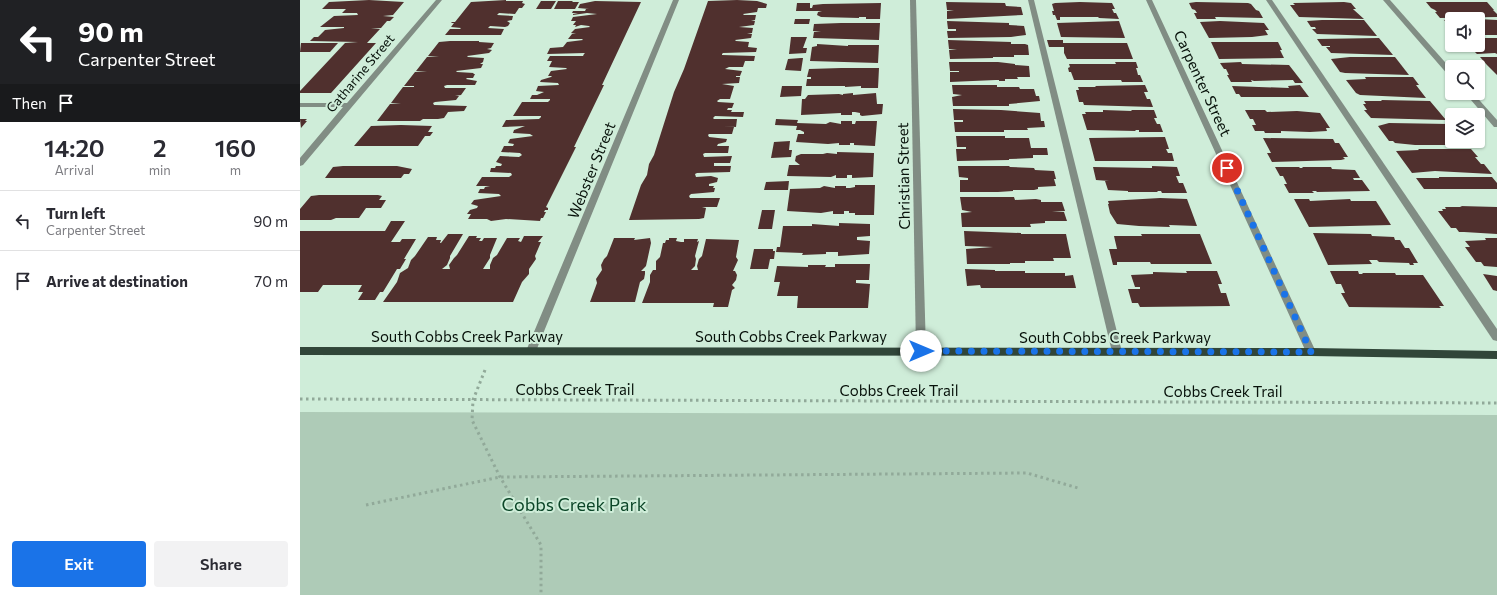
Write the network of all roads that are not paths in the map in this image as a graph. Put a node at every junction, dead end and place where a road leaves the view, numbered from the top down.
1 (439, 0) edge
2 (676, 0) edge
3 (913, 0) edge
4 (1031, 0) edge
5 (1149, 0) edge
6 (1269, 0) edge
7 (1386, 0) edge
8 (1445, 66) edge
9 (1475, 100) edge
10 (300, 105) edge
11 (349, 105) junction
12 (1497, 124) edge
13 (300, 162) edge
14 (1497, 337) edge
15 (300, 351) edge
16 (532, 351) junction
17 (921, 351) junction
18 (1117, 352) junction
19 (1311, 352) junction
20 (1497, 355) edge

1 - 11 street, Catharine Street
2 - 16 street, Webster Street
3 - 17 street, Christian Street
4 - 18 street
5 - 19 street, Carpenter Street
6 - 14 street
7 - 8 street
9 - 12 street
10 - 11 street
11 - 13 street, Catharine Street
15 - 16 main road, South Cobbs Creek Parkway
16 - 17 main road, South Cobbs Creek Parkway
17 - 18 main road, South Cobbs Creek Parkway
18 - 19 main road, South Cobbs Creek Parkway
19 - 20 main road, South Cobbs Creek Parkway

